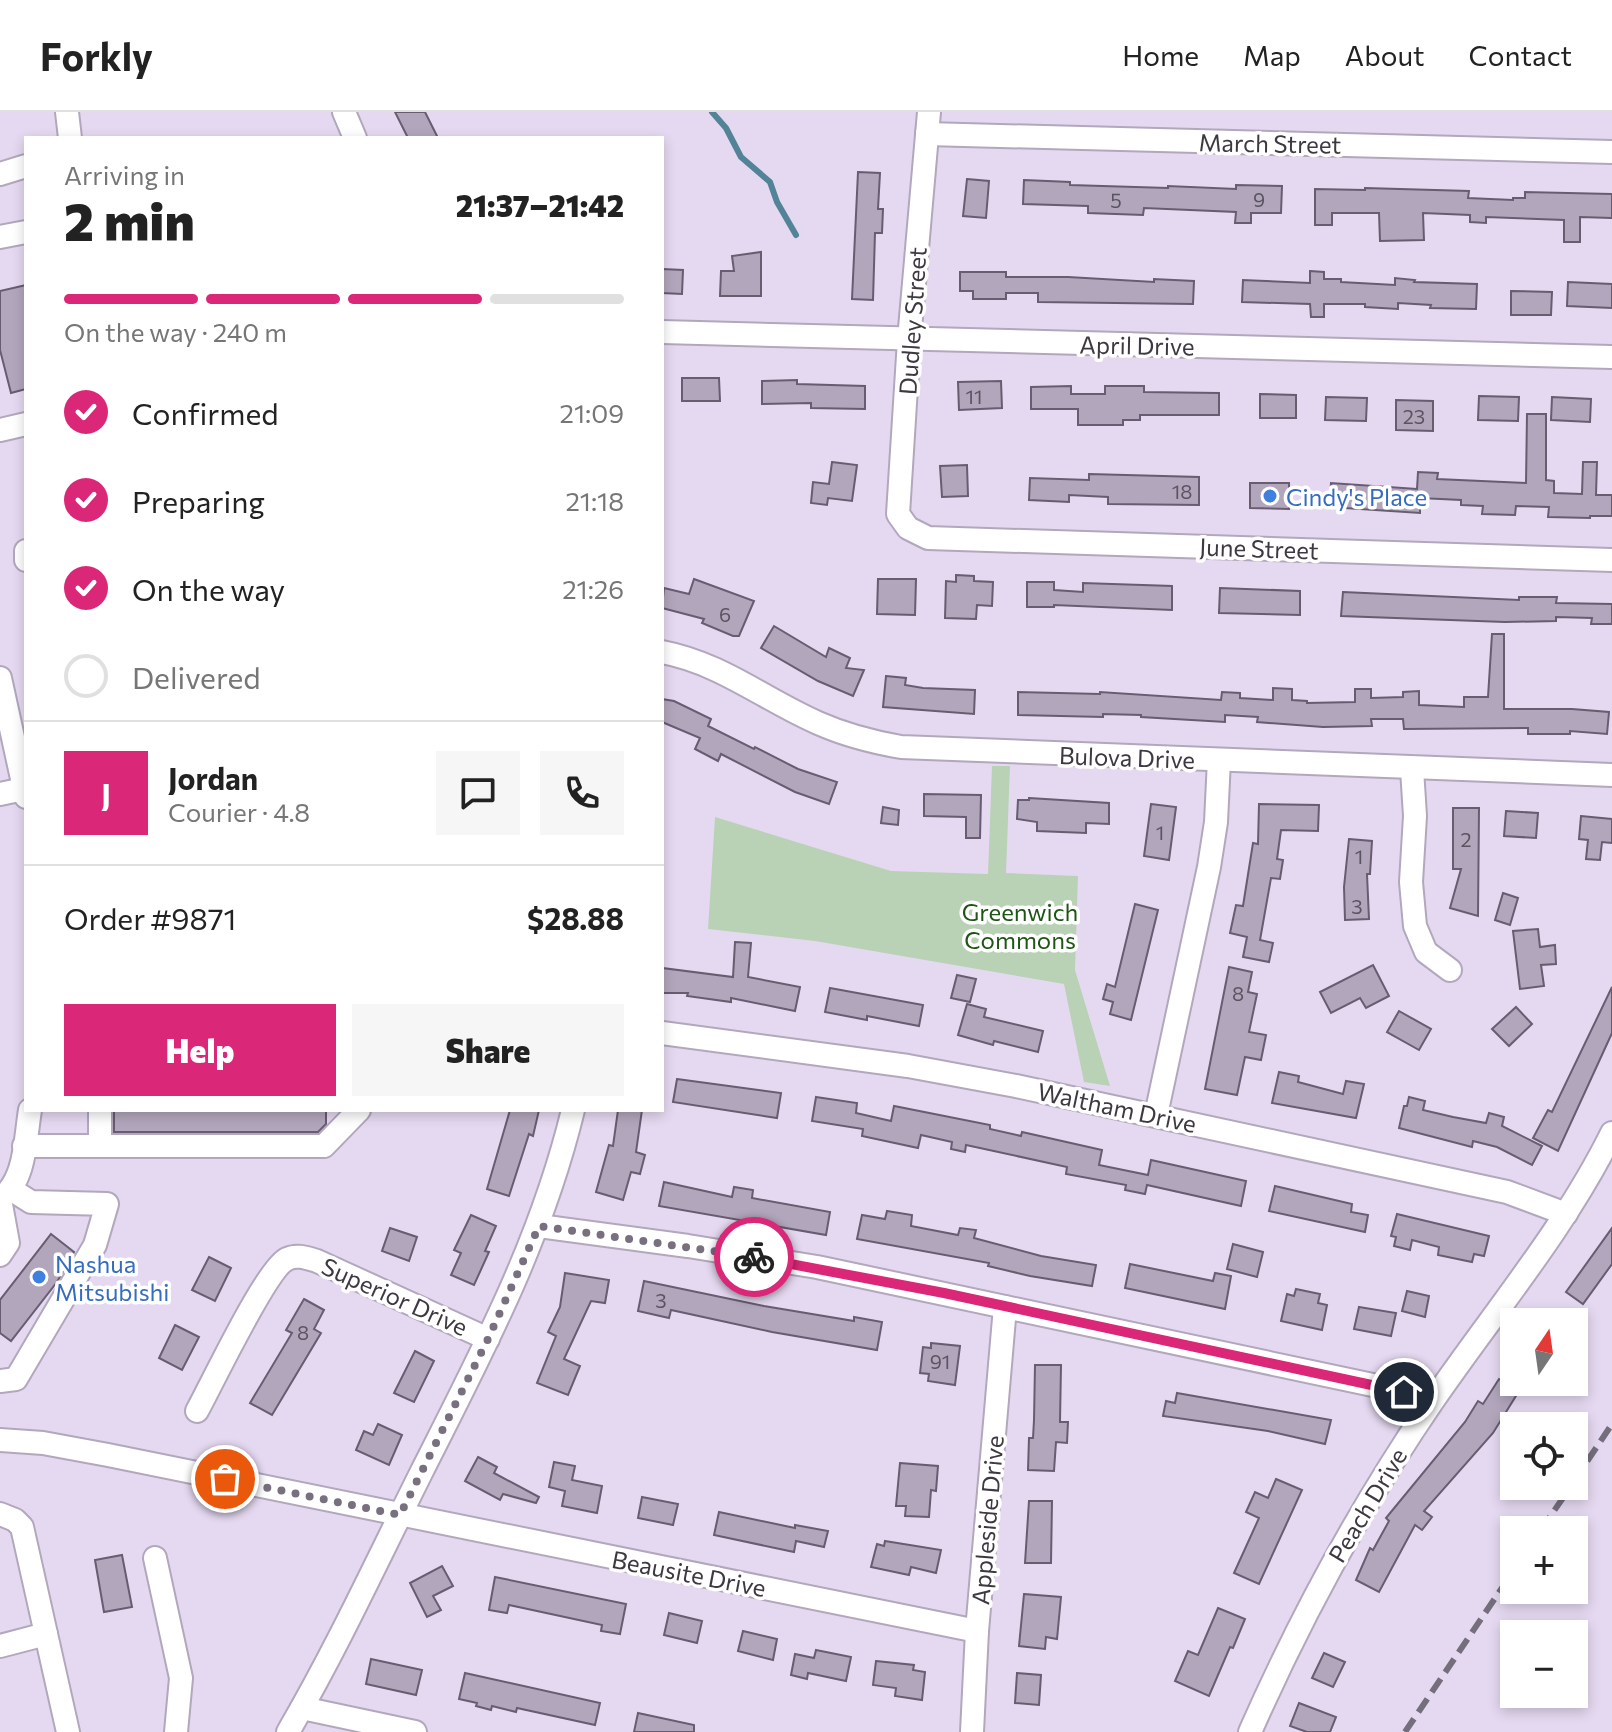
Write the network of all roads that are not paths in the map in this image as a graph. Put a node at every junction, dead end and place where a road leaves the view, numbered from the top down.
1 (67, 112) edge
2 (344, 112) edge
3 (928, 123) edge
4 (70, 136) edge
5 (354, 136) edge
6 (1612, 152) edge
7 (24, 167) edge
8 (0, 174) edge
9 (24, 232) edge
10 (0, 237) edge
11 (664, 332) edge
12 (909, 340) junction
13 (1612, 357) edge
14 (24, 424) edge
15 (1, 425) edge
16 (908, 528) joint
17 (1612, 560) edge
18 (664, 653) edge
19 (0, 678) edge
20 (1219, 760) junction
21 (1412, 769) junction
22 (1612, 775) edge
23 (24, 781) edge
24 (0, 794) edge
25 (1450, 970) dead end
26 (664, 1033) edge
27 (30, 1112) edge
28 (100, 1112) edge
29 (357, 1112) edge
30 (572, 1112) edge
31 (1156, 1115) junction
32 (1612, 1133) edge
33 (100, 1145) junction
34 (24, 1146) junction
35 (10, 1187) edge
36 (1566, 1214) junction
37 (539, 1226) junction
38 (0, 1255) edge
39 (1005, 1307) junction
40 (488, 1339) junction
41 (0, 1381) edge
42 (1434, 1398) junction
43 (197, 1411) dead end
44 (0, 1440) edge
45 (0, 1514) edge
46 (400, 1515) junction
47 (155, 1558) dead end
48 (977, 1631) junction
49 (46, 1634) junction
50 (0, 1646) edge
51 (302, 1708) junction
52 (68, 1732) edge
53 (176, 1732) edge
54 (288, 1732) edge
55 (415, 1732) edge
56 (972, 1732) edge
57 (1250, 1732) edge

1 - 4 street
2 - 5 street
3 - 6 street, March Street
3 - 12 street, Dudley Street
7 - 8 street
9 - 10 street
11 - 12 street, April Drive
12 - 13 street, April Drive
12 - 16 street, Dudley Street
14 - 15 street
16 - 17 street, June Street
18 - 20 street, Bulova Drive
19 - 23 street
20 - 21 street, Bulova Drive
20 - 31 street
21 - 22 street, Bulova Drive
21 - 25 street
23 - 24 street
26 - 31 street, Waltham Drive
27 - 34 street
28 - 33 street
29 - 33 street
30 - 37 street
31 - 36 street, Waltham Drive
32 - 36 street, Peach Drive
33 - 34 street
34 - 35 street
35 - 38 street
35 - 41 street
36 - 42 street, Peach Drive
37 - 39 street
37 - 40 street
39 - 42 street
39 - 48 street, Appleside Drive
40 - 43 street, Superior Drive
40 - 46 street
42 - 57 street, Peach Drive
44 - 46 street, Beausite Drive
45 - 49 street
46 - 48 street, Beausite Drive
46 - 51 street
47 - 53 street
48 - 56 street, Appleside Drive
49 - 50 street
49 - 52 street
51 - 54 street
51 - 55 street

